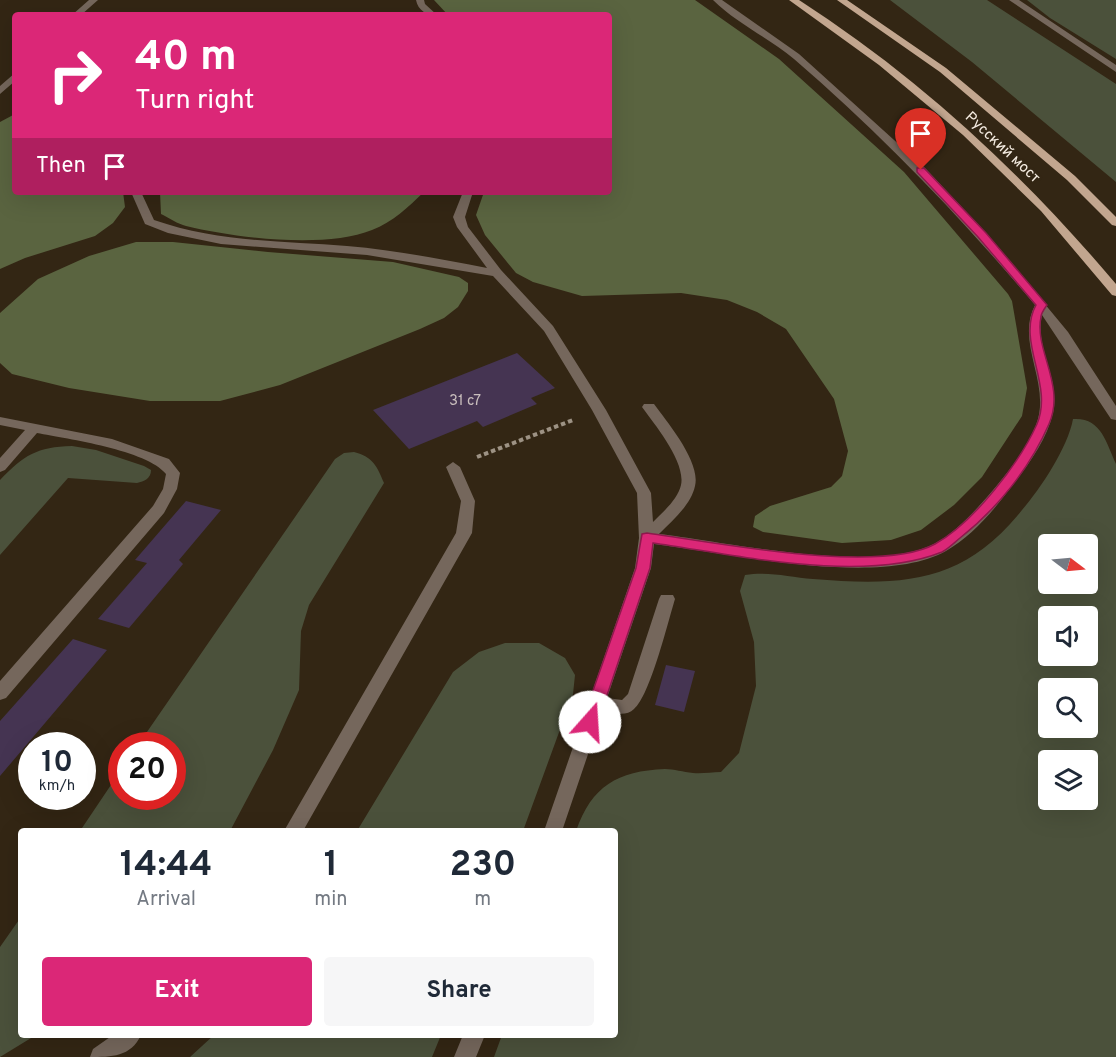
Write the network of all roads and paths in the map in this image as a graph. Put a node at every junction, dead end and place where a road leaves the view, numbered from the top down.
1 (94, 0) edge
2 (420, 0) edge
3 (717, 0) edge
4 (794, 0) edge
5 (841, 0) edge
6 (1013, 0) edge
7 (80, 12) edge
8 (429, 12) edge
9 (1116, 69) edge
10 (12, 79) edge
11 (0, 91) edge
12 (137, 195) edge
13 (467, 195) edge
14 (1116, 223) edge
15 (497, 273) junction
16 (1116, 292) edge
17 (1041, 305) junction
18 (649, 407) dead end
19 (599, 410) junction
20 (1116, 416) edge
21 (0, 421) edge
22 (34, 428) junction
23 (453, 466) joint
24 (0, 467) edge
25 (647, 538) junction
26 (667, 600) dead end
27 (0, 693) edge
28 (597, 702) junction
29 (295, 828) edge
30 (554, 828) edge
31 (126, 1038) edge
32 (473, 1038) edge
33 (101, 1057) edge
34 (465, 1057) edge

1 - 7 lane
2 - 8 lane
3 - 17 lane
4 - 16 main road, Русский мост
5 - 14 main road, Русский мост
6 - 9 lane
10 - 11 lane
12 - 15 lane
13 - 15 lane
15 - 19 lane
17 - 20 lane
17 - 25 lane
18 - 25 lane
19 - 23 path
19 - 25 lane
21 - 22 lane
22 - 24 lane
22 - 27 lane
23 - 29 lane
25 - 28 lane
26 - 28 lane
28 - 30 lane
31 - 33 lane
32 - 34 lane

